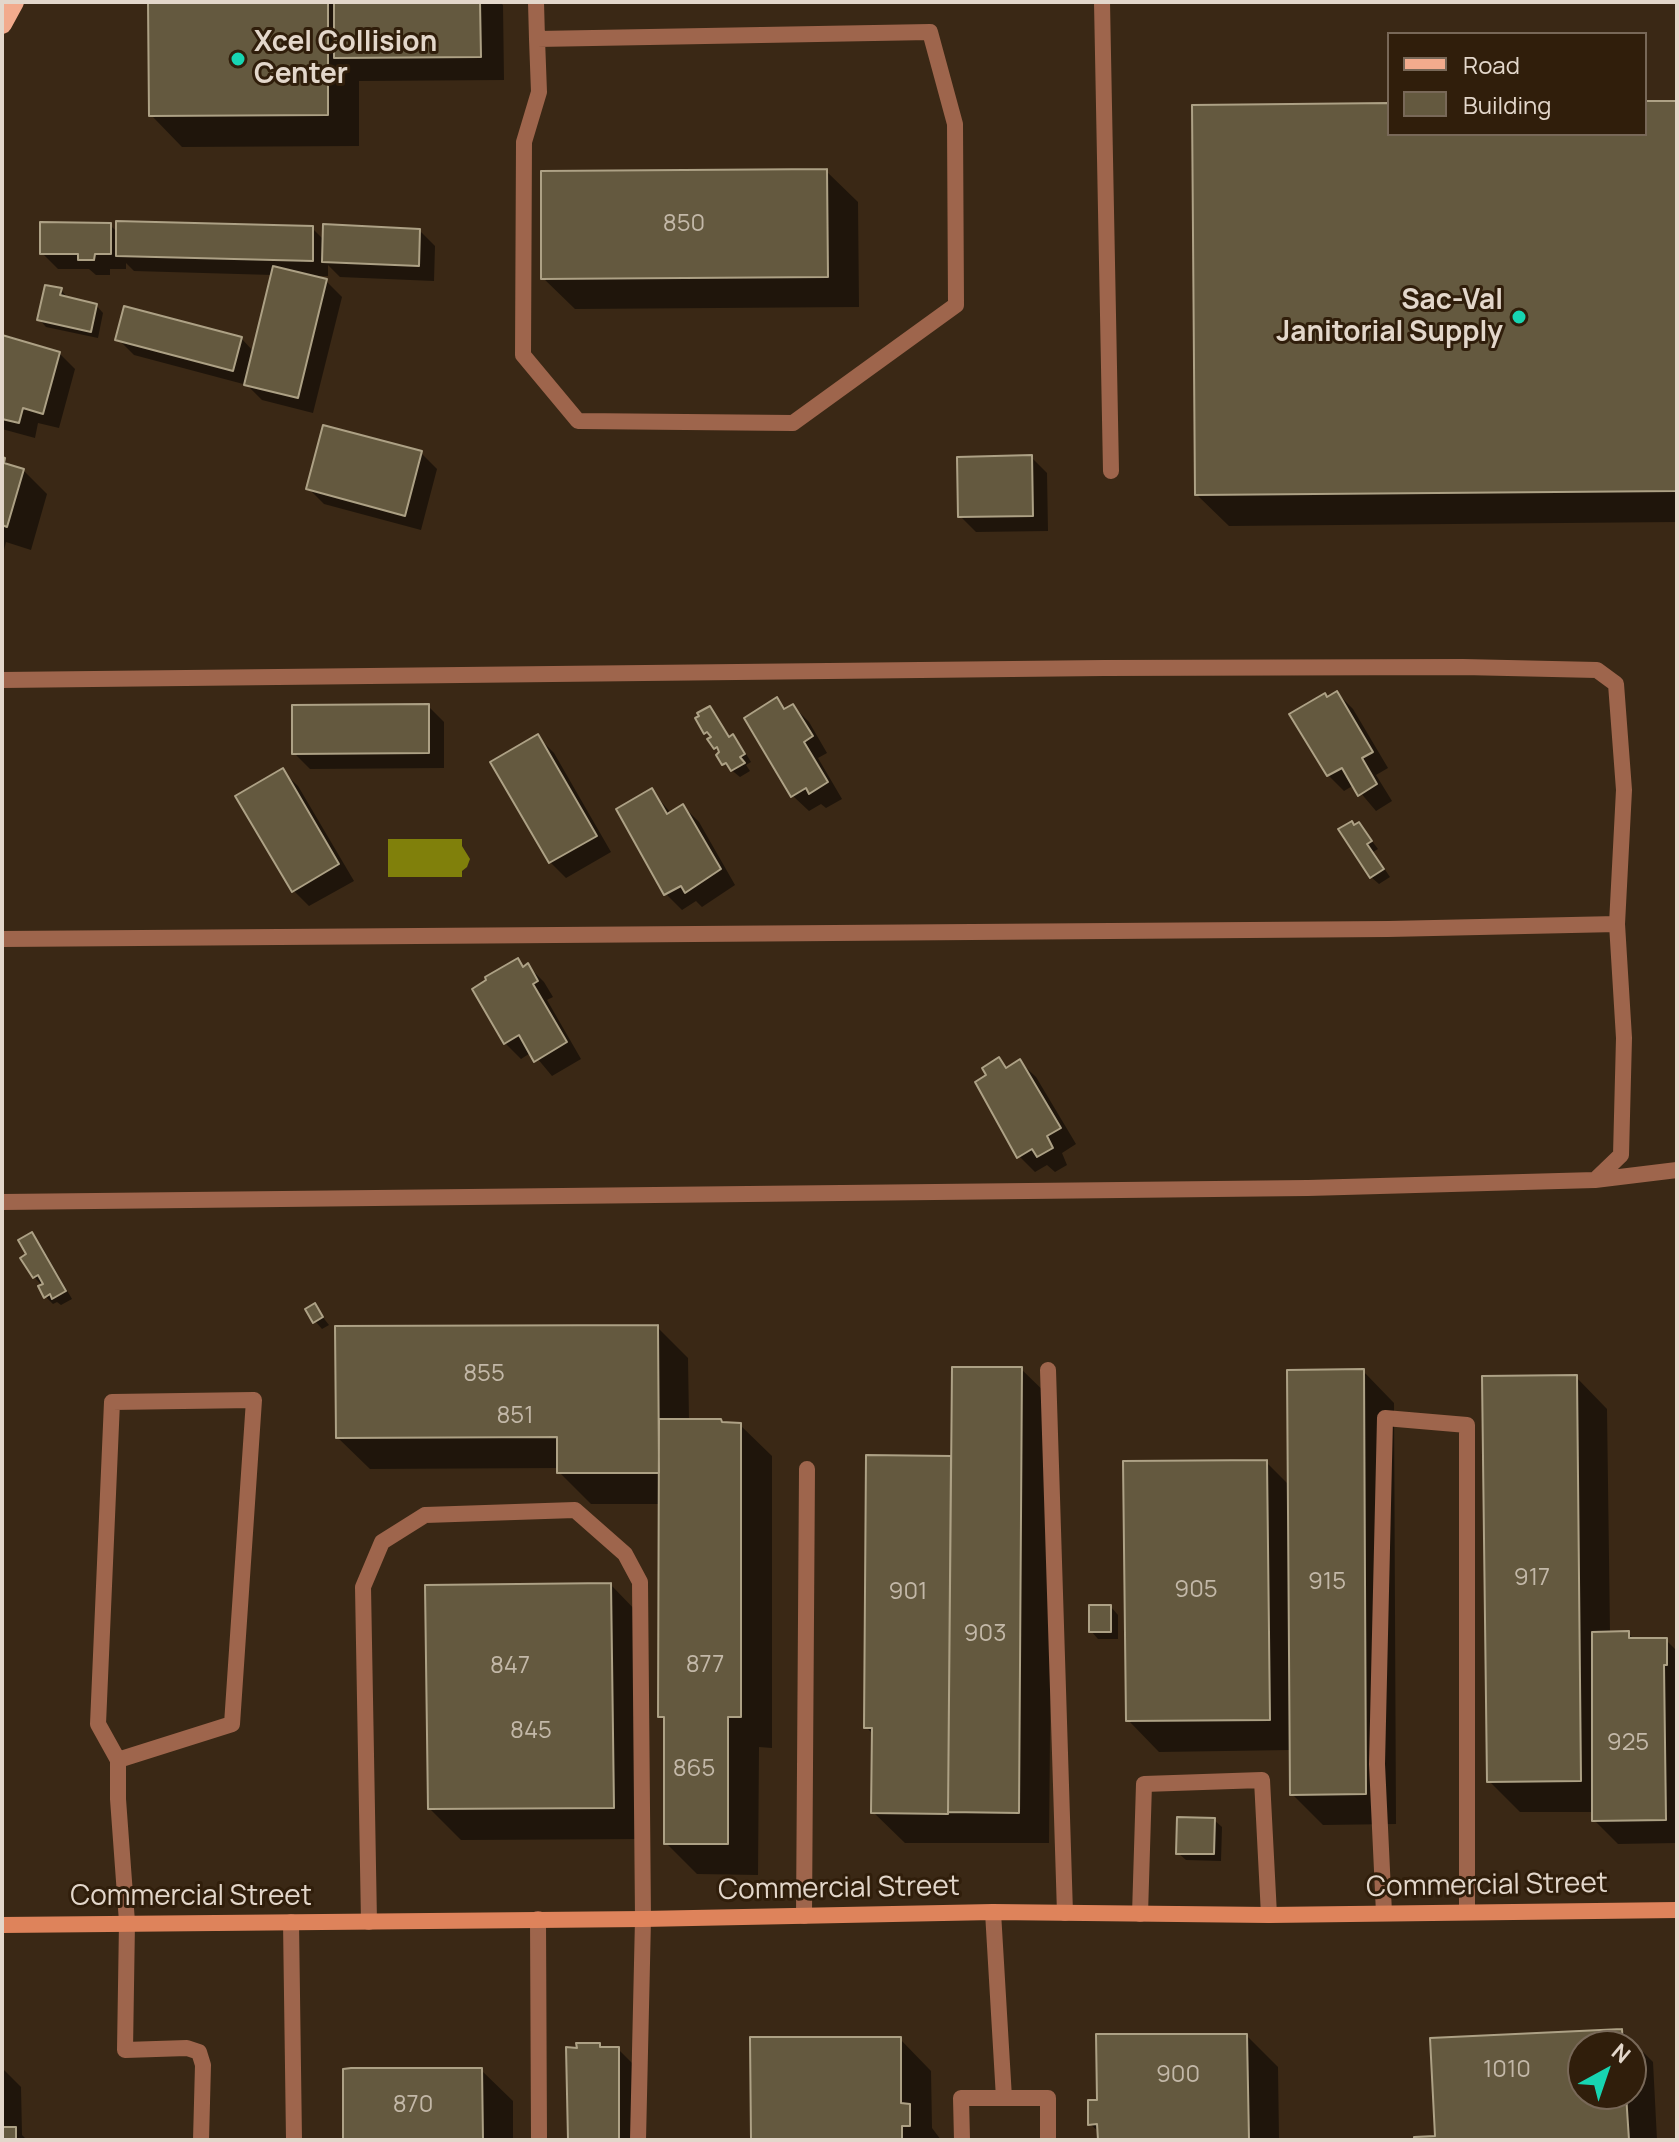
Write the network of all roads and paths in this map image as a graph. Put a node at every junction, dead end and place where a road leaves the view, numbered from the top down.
1 (536, 2) edge
2 (1102, 2) edge
3 (537, 39) junction
4 (1111, 471) dead end
5 (2, 680) edge
6 (1617, 924) junction
7 (2, 939) edge
8 (1677, 1170) edge
9 (1595, 1180) junction
10 (2, 1202) edge
11 (1048, 1370) dead end
12 (807, 1469) dead end
13 (118, 1760) junction
14 (1677, 1910) edge
15 (1467, 1911) junction
16 (993, 1912) junction
17 (1065, 1913) junction
18 (1384, 1913) junction
19 (1140, 1914) junction
20 (1269, 1915) junction
21 (804, 1916) junction
22 (538, 1919) junction
23 (643, 1919) junction
24 (127, 1922) junction
25 (291, 1922) junction
26 (369, 1922) junction
27 (2, 1925) edge
28 (1004, 2098) junction
29 (201, 2140) edge
30 (294, 2140) edge
31 (539, 2140) edge
32 (638, 2140) edge
33 (962, 2140) edge
34 (1048, 2140) edge

1 - 3 lane
2 - 4 lane
3 - 3 lane
5 - 6 lane
6 - 7 lane
6 - 9 lane
8 - 9 lane
9 - 10 lane
11 - 17 lane
12 - 21 lane
13 - 13 lane
13 - 24 lane
14 - 15 main road, Commercial Street
15 - 18 main road, Commercial Street
15 - 18 lane
16 - 17 main road, Commercial Street
16 - 21 main road, Commercial Street
16 - 28 lane
17 - 19 main road, Commercial Street
18 - 20 main road, Commercial Street
19 - 20 main road, Commercial Street
19 - 20 lane
21 - 23 main road, Commercial Street
22 - 23 main road, Commercial Street
22 - 26 main road, Commercial Street
22 - 31 lane
23 - 26 lane
23 - 32 lane
24 - 25 main road, Commercial Street
24 - 27 main road, Commercial Street
24 - 29 lane
25 - 26 main road, Commercial Street
25 - 30 lane
28 - 33 lane
28 - 34 lane

